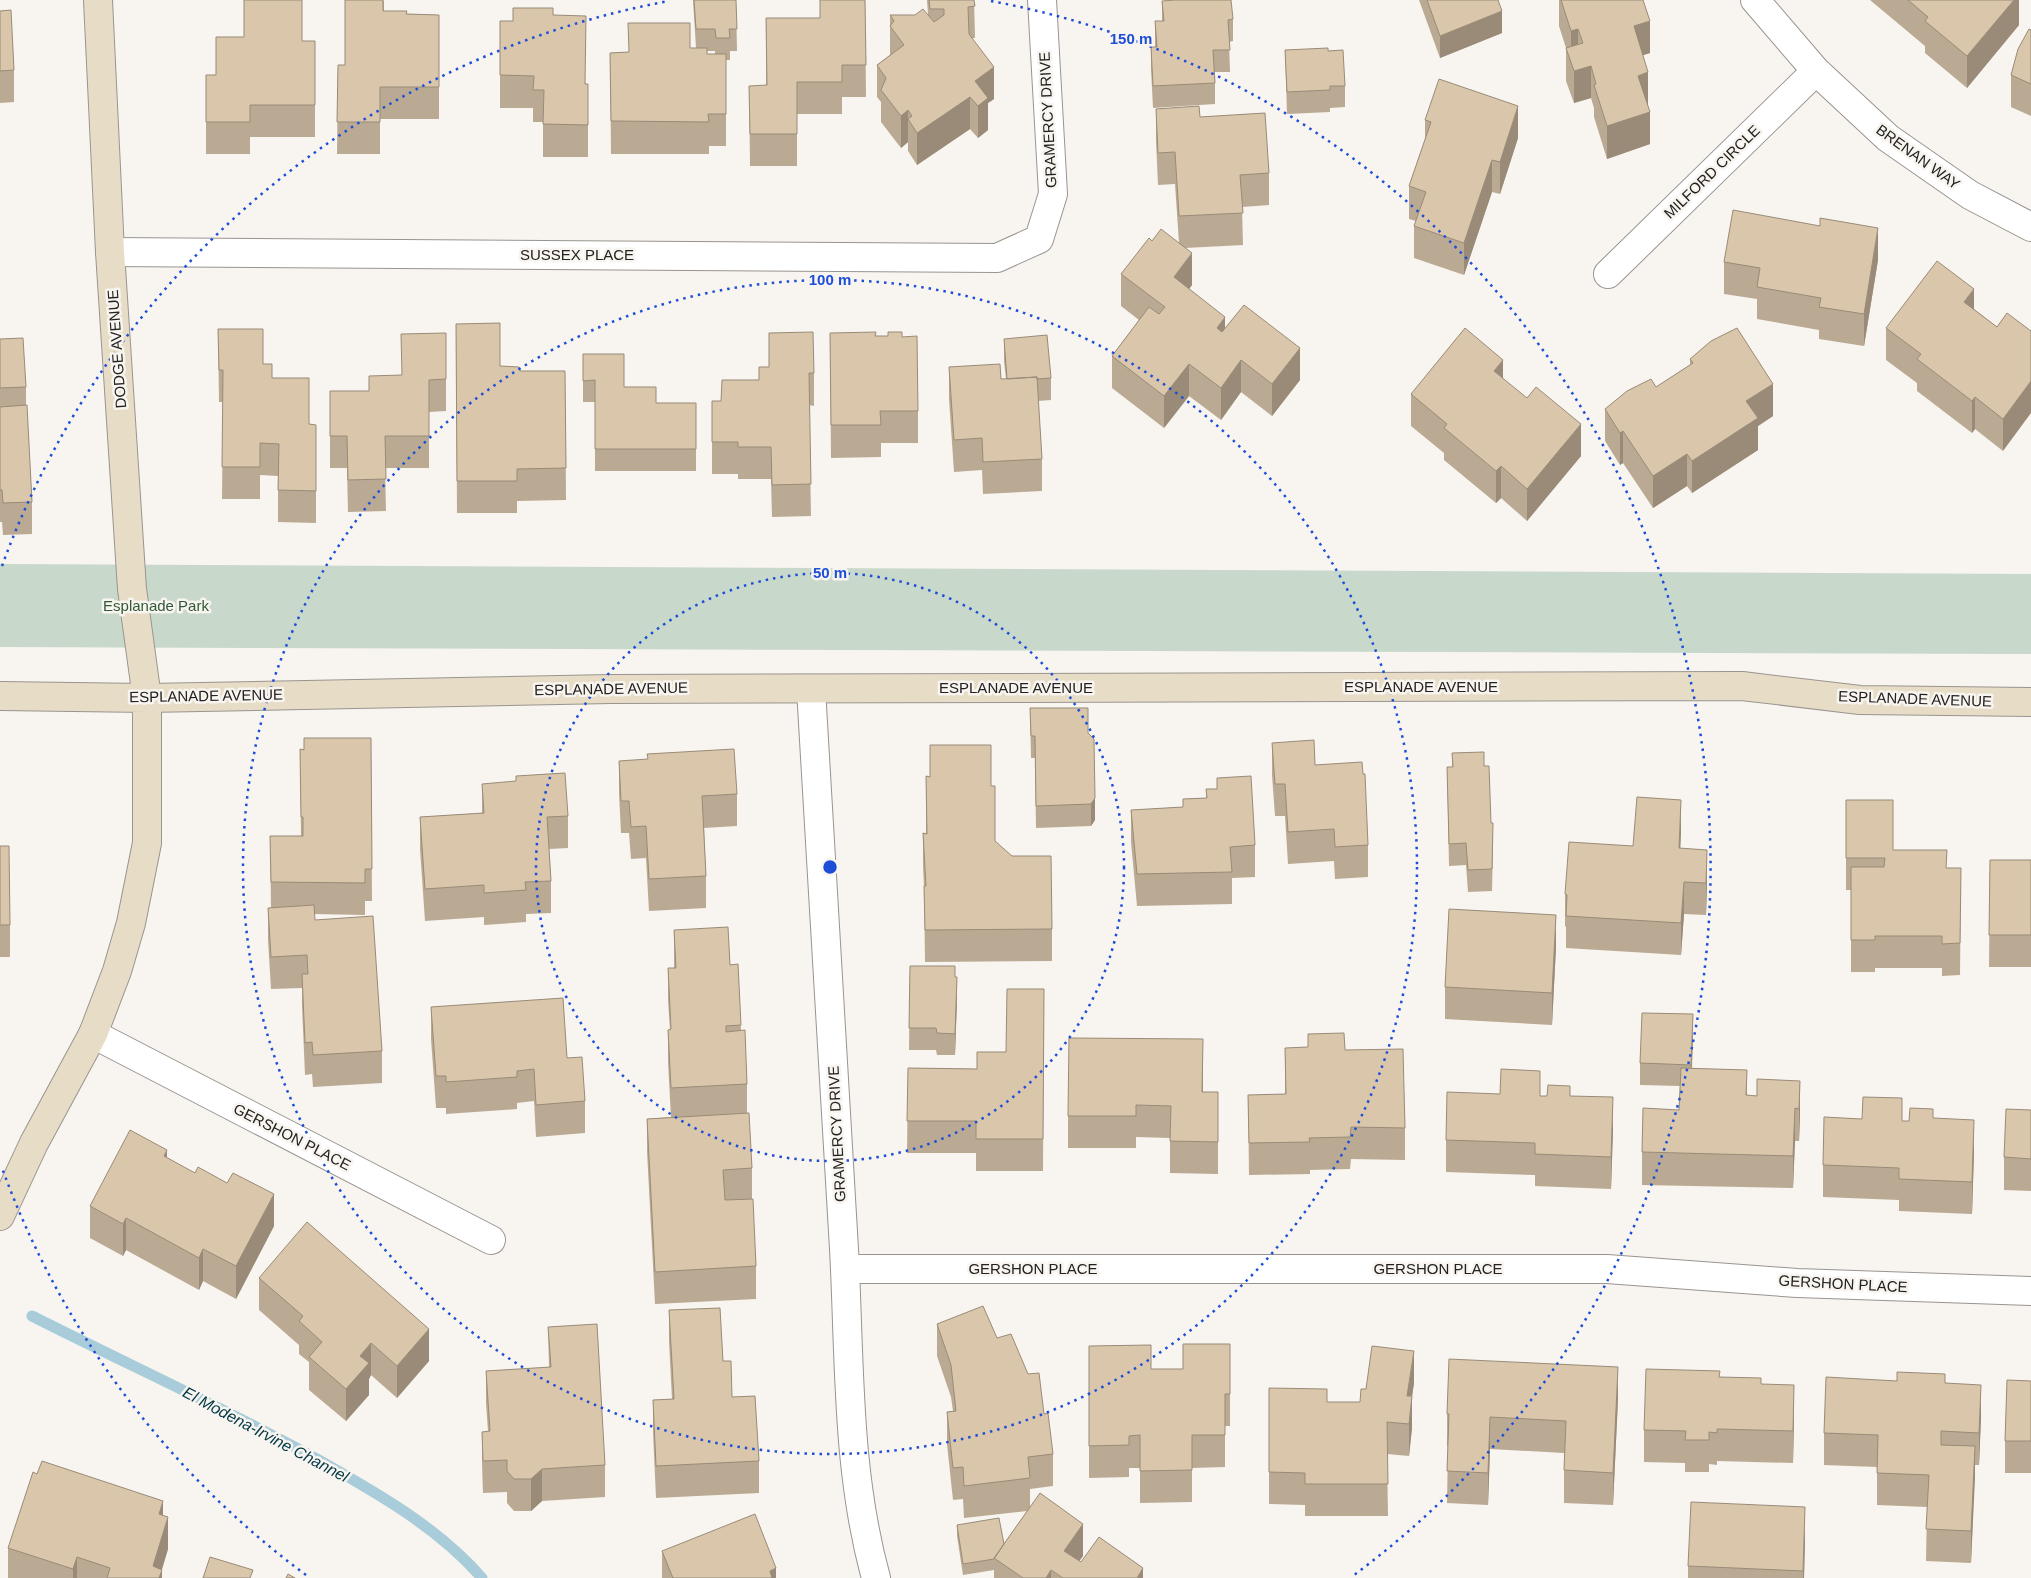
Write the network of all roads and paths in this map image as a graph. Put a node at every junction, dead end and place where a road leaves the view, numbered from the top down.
1 (98, 0) edge
2 (1042, 0) edge
3 (1755, 0) edge
4 (1816, 71) junction
5 (2031, 227) edge
6 (1039, 239) joint
7 (110, 252) junction
8 (1608, 274) dead end
9 (811, 688) junction
10 (0, 696) edge
11 (147, 698) junction
12 (2031, 702) edge
13 (93, 1034) junction
14 (0, 1216) edge
15 (491, 1240) dead end
16 (845, 1269) junction
17 (2031, 1291) edge
18 (876, 1578) edge

1 - 7 street, DODGE AVENUE
2 - 6 street, GRAMERCY DRIVE
3 - 4 street, BRENAN WAY
4 - 5 street, BRENAN WAY
4 - 8 street, MILFORD CIRCLE
6 - 7 street, SUSSEX PLACE
7 - 11 street, DODGE AVENUE
9 - 11 street, ESPLANADE AVENUE
9 - 12 street, ESPLANADE AVENUE
9 - 16 street, GRAMERCY DRIVE
10 - 11 street, ESPLANADE AVENUE
11 - 13 street, DODGE AVENUE
13 - 14 street, DODGE AVENUE
13 - 15 street, GERSHON PLACE
16 - 17 street, GERSHON PLACE
16 - 18 street, GRAMERCY DRIVE

